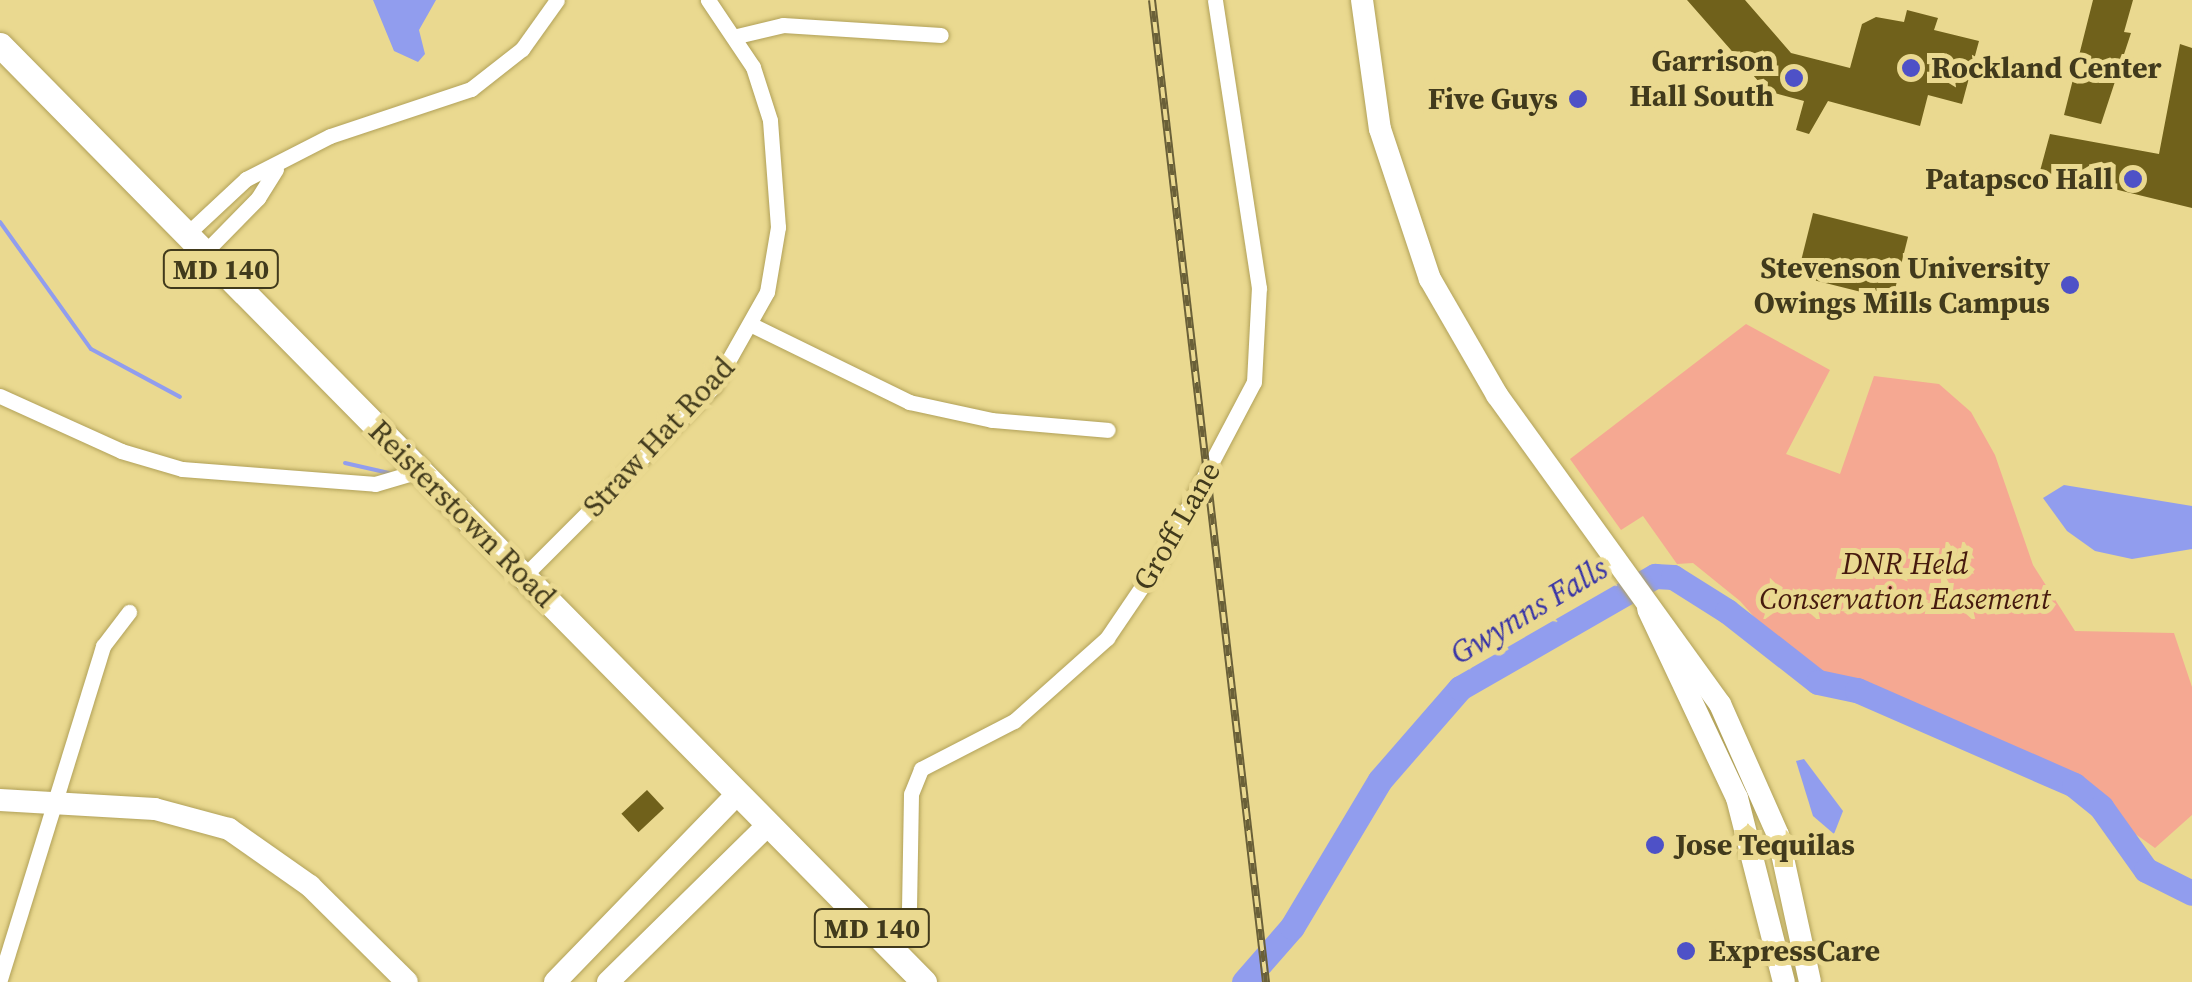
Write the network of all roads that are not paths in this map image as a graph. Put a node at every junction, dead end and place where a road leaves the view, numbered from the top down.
1 (557, 0) edge
2 (708, 0) edge
3 (1215, 0) edge
4 (1362, 0) edge
5 (941, 35) dead end
6 (737, 36) junction
7 (0, 45) edge
8 (276, 168) junction
9 (196, 243) junction
10 (754, 326) junction
11 (0, 396) edge
12 (1108, 430) dead end
13 (419, 471) junction
14 (524, 576) junction
15 (1648, 610) junction
16 (129, 612) dead end
17 (738, 794) junction
18 (0, 800) edge
19 (57, 802) junction
20 (768, 824) junction
21 (894, 950) junction
22 (0, 979) edge
23 (406, 982) edge
24 (555, 982) edge
25 (608, 982) edge
26 (924, 982) edge
27 (1784, 982) edge
28 (1810, 982) edge

1 - 8 street
2 - 6 street, Straw Hat Road
3 - 21 street, Groff Lane
4 - 15 main road
5 - 6 street
6 - 10 street, Straw Hat Road
7 - 9 main road, Reisterstown Road / MD 140
8 - 9 street
8 - 9 street
9 - 13 main road, Reisterstown Road / MD 140
10 - 12 street
10 - 14 street, Straw Hat Road
11 - 13 street
13 - 14 main road, Reisterstown Road / MD 140
14 - 17 main road, Reisterstown Road / MD 140
15 - 27 main road
15 - 28 main road
16 - 19 street
17 - 20 main road, Reisterstown Road / MD 140
17 - 24 main road
18 - 19 main road
19 - 22 street
19 - 23 main road
20 - 21 main road, Reisterstown Road / MD 140
20 - 25 main road
21 - 26 main road, Reisterstown Road / MD 140

